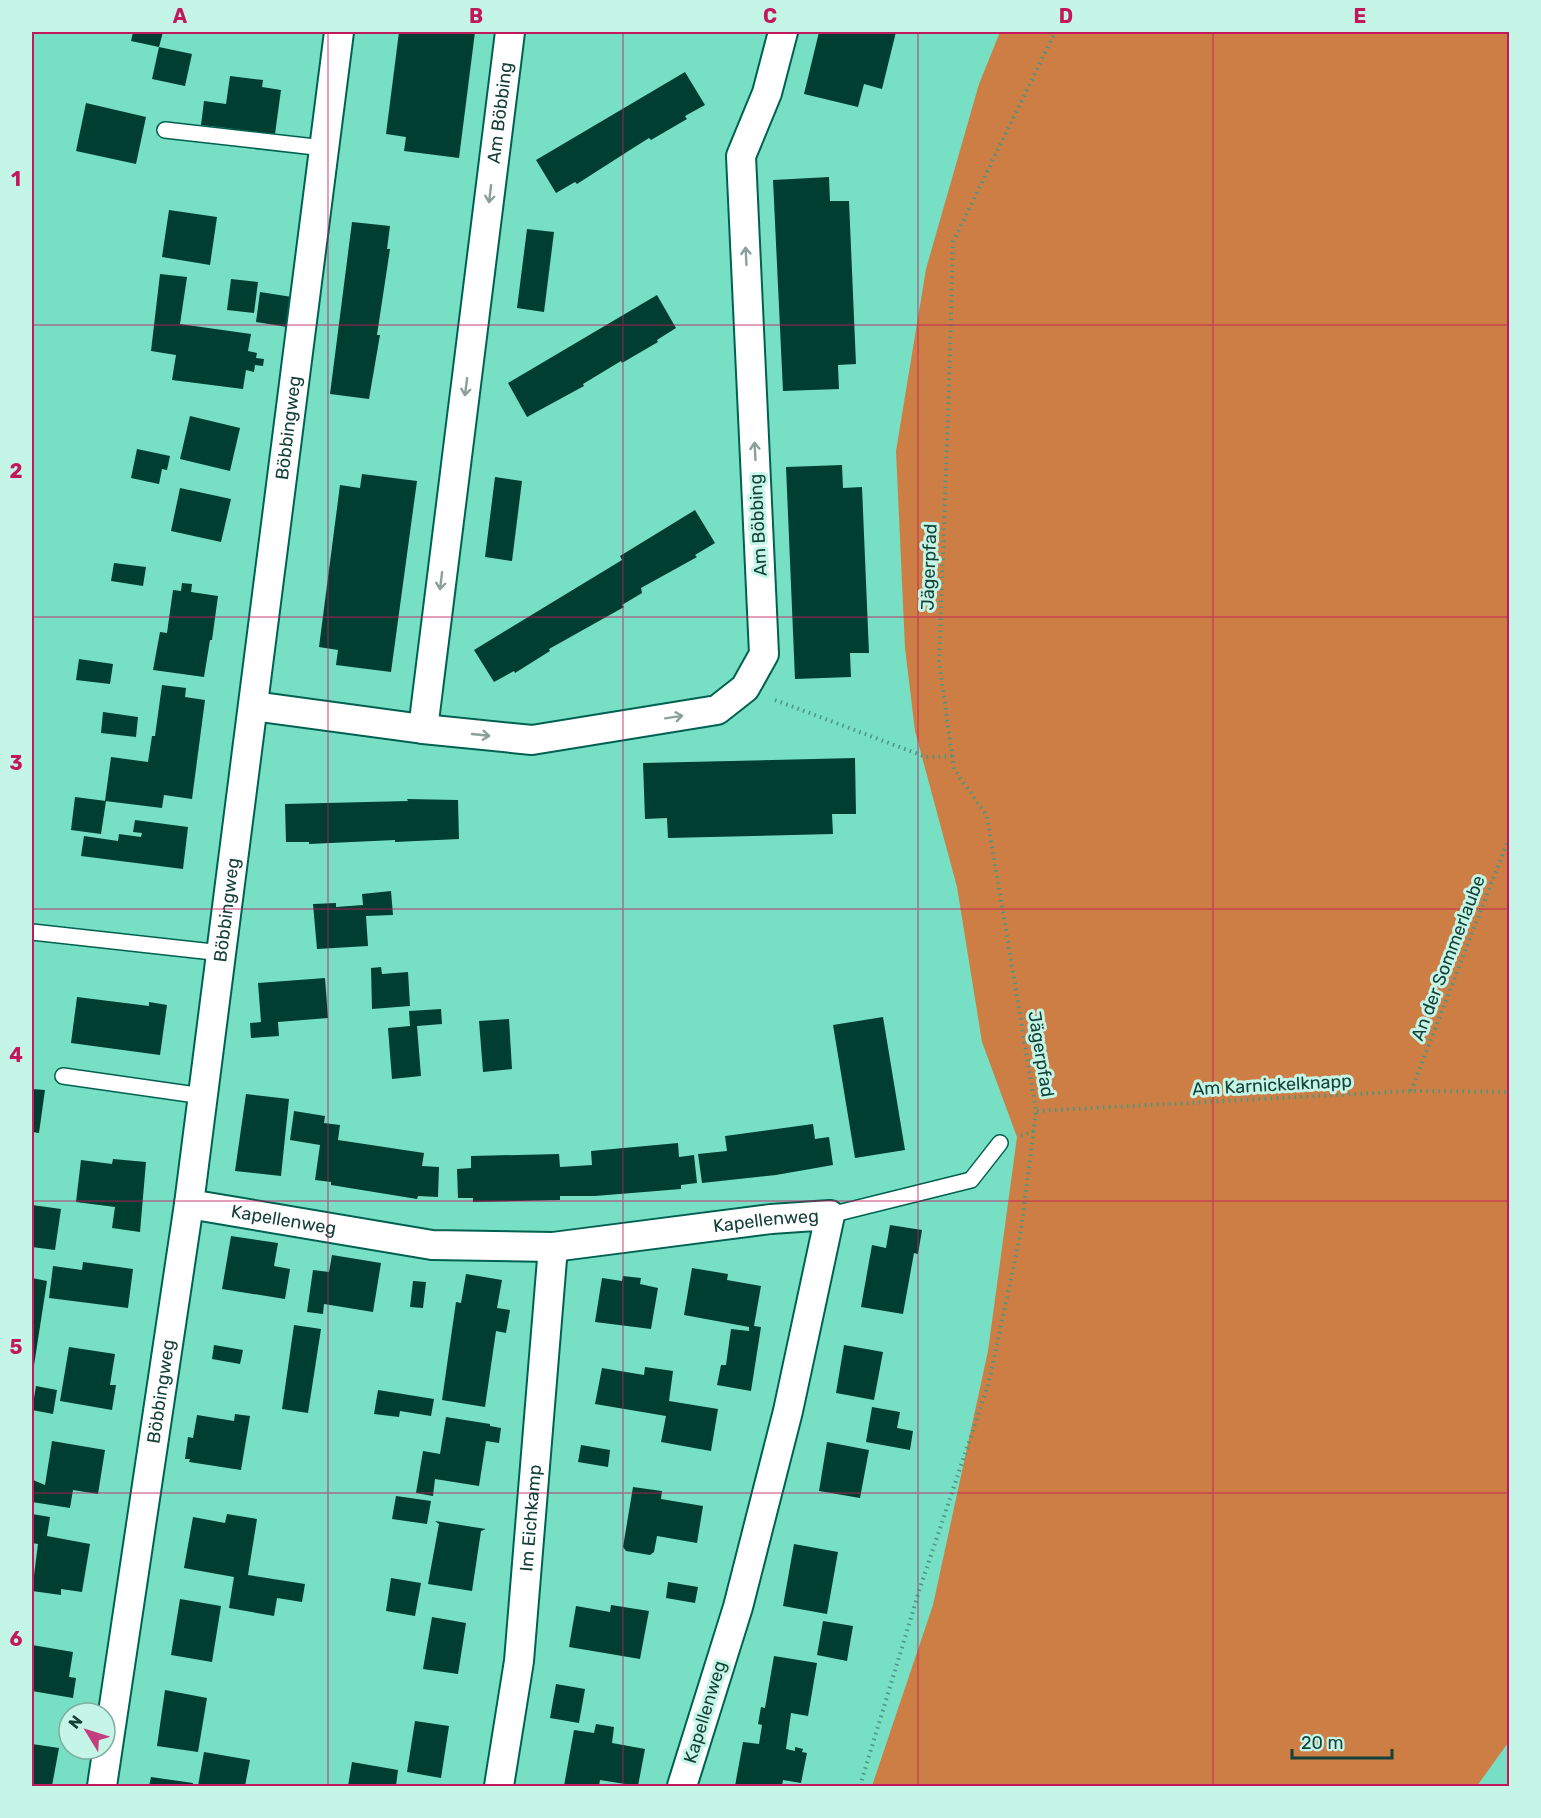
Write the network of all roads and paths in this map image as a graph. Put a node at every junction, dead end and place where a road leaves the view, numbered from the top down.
1 (339, 32) edge
2 (510, 32) edge
3 (783, 32) edge
4 (1055, 32) edge
5 (165, 130) dead end
6 (324, 148) junction
7 (745, 688) junction
8 (254, 706) junction
9 (423, 729) junction
10 (952, 756) junction
11 (1509, 835) edge
12 (32, 932) edge
13 (222, 953) junction
14 (63, 1076) dead end
15 (1411, 1091) junction
16 (1509, 1092) edge
17 (203, 1096) junction
18 (1036, 1111) junction
19 (1000, 1143) dead end
20 (189, 1204) junction
21 (830, 1215) junction
22 (553, 1247) junction
23 (102, 1786) edge
24 (499, 1786) edge
25 (682, 1786) edge
26 (860, 1786) edge

1 - 6 street, Böbbingweg
2 -> 9 street, Am Böbbing
7 -> 3 street, Am Böbbing
4 - 10 path, Jägerpfad
5 - 6 lane
6 - 8 street, Böbbingweg
9 -> 7 street, Am Böbbing
7 - 10 path
8 - 9 street, Am Böbbing
8 - 13 street, Böbbingweg
10 - 18 path, Jägerpfad
11 - 15 path, An der Sommerlaube
12 - 13 lane
13 - 17 street, Böbbingweg
14 - 17 lane
15 - 16 path, Am Karnickelknapp
15 - 18 path, Am Karnickelknapp
17 - 20 street, Böbbingweg
18 - 26 path, Jägerpfad
19 - 21 lane
20 - 22 street, Kapellenweg
20 - 23 street, Böbbingweg
21 - 22 street, Kapellenweg
21 - 25 street, Kapellenweg
22 - 24 street, Im Eichkamp

